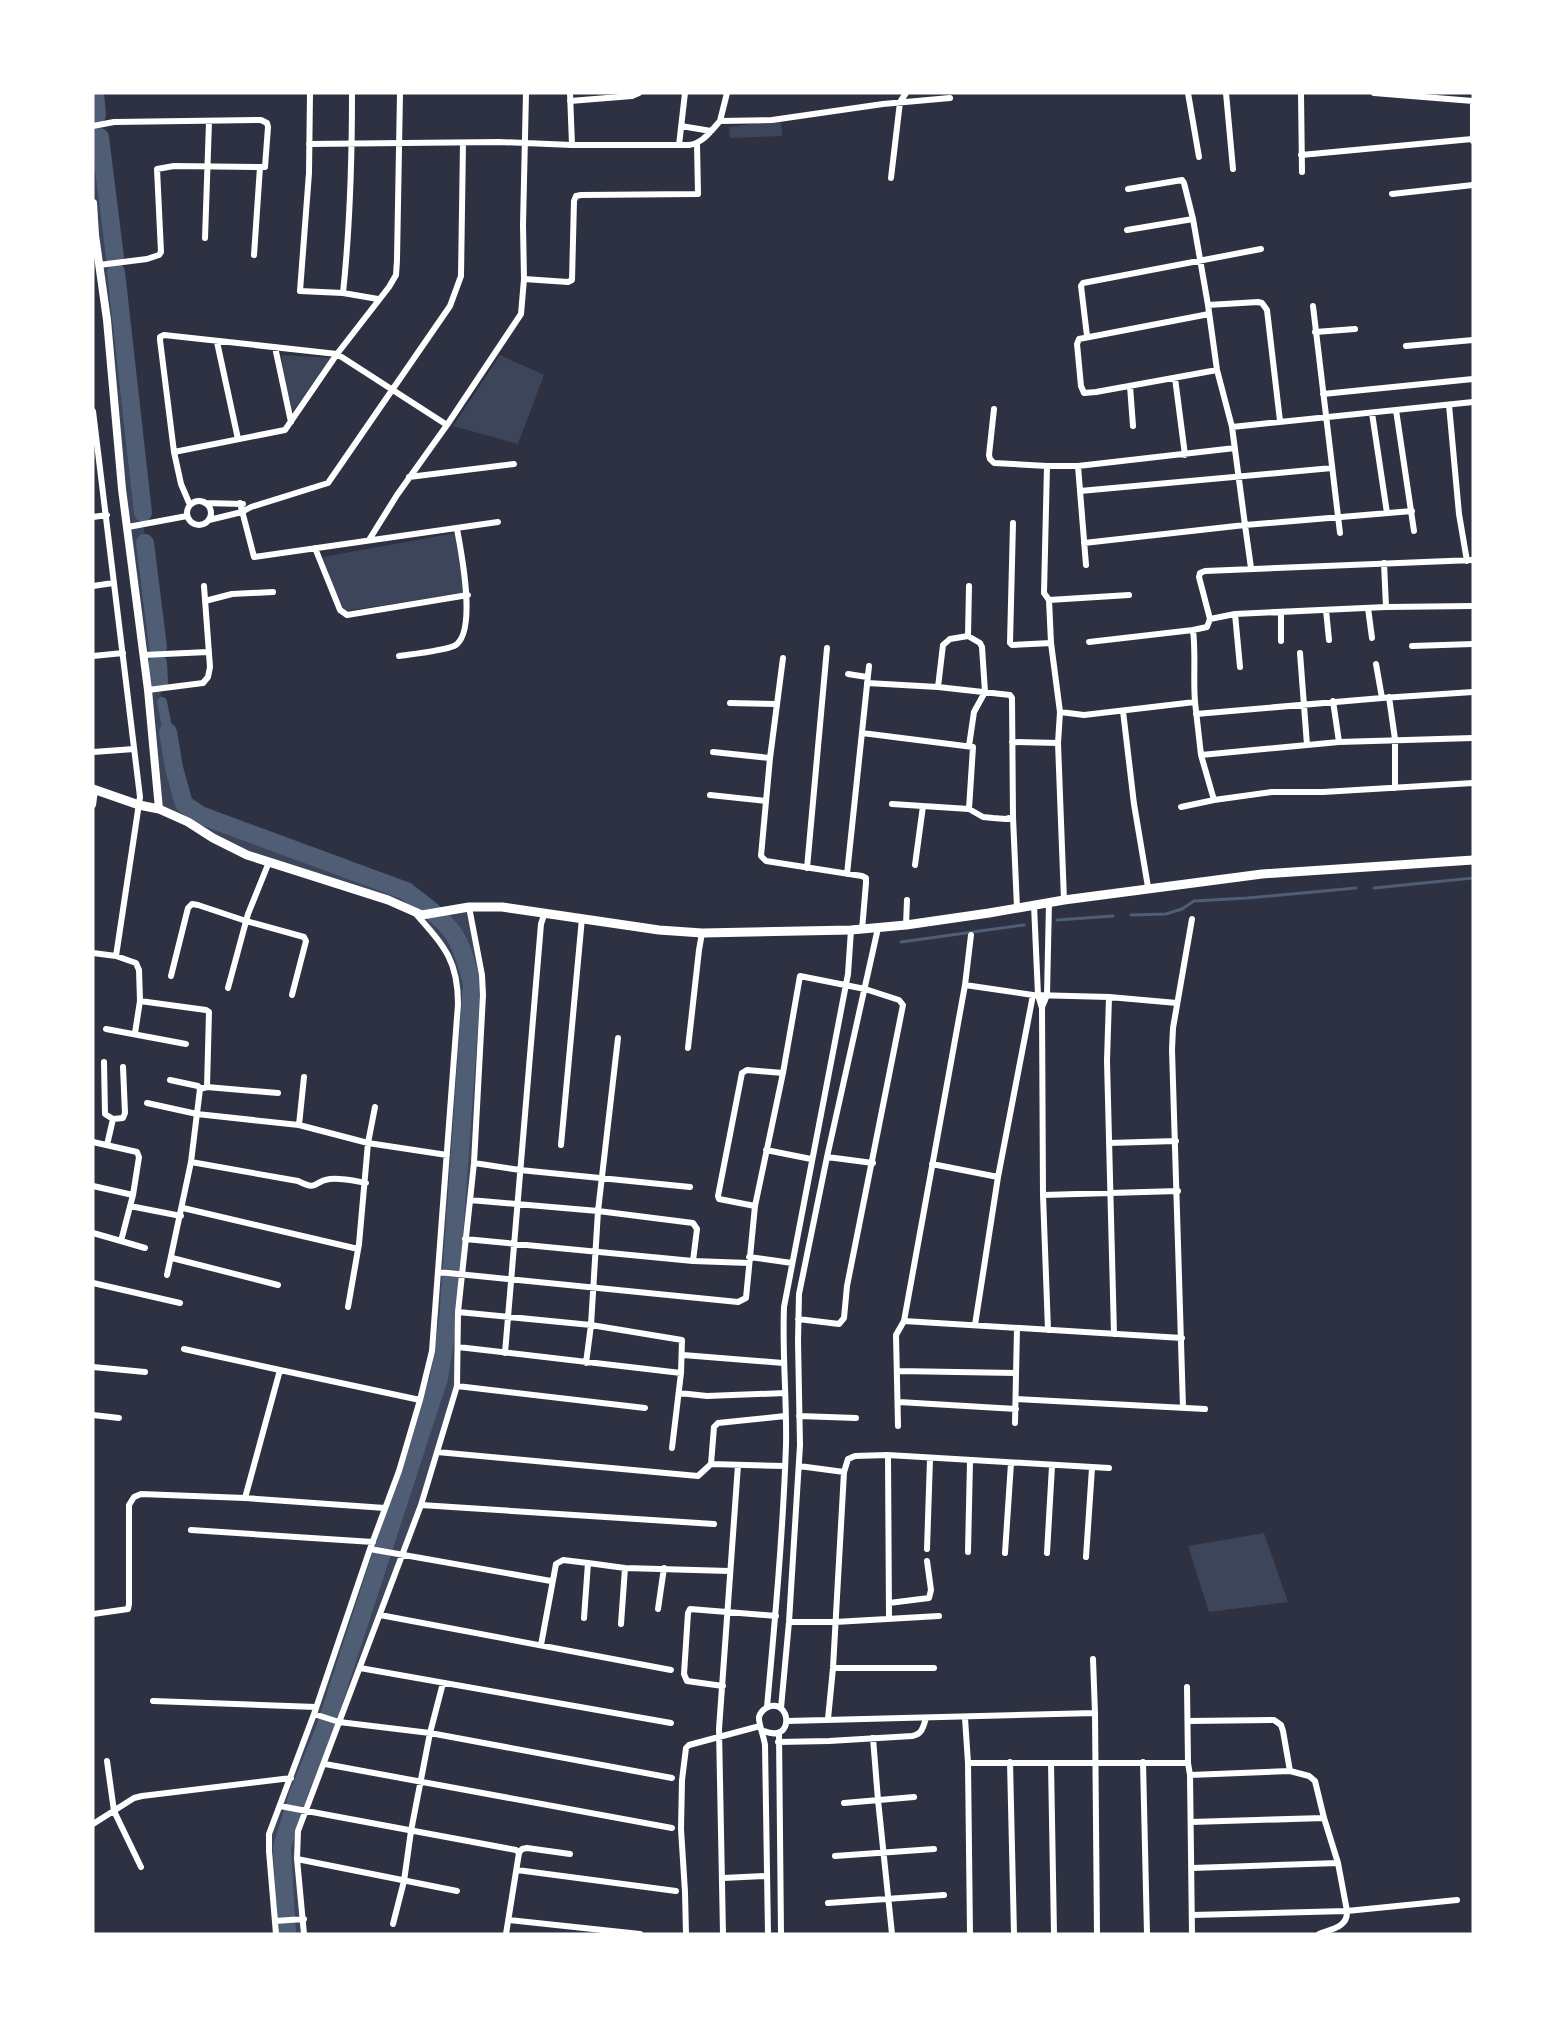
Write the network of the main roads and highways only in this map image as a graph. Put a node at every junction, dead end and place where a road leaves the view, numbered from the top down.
1 (94, 790) edge
2 (1473, 860) edge

1 - 2 main road

